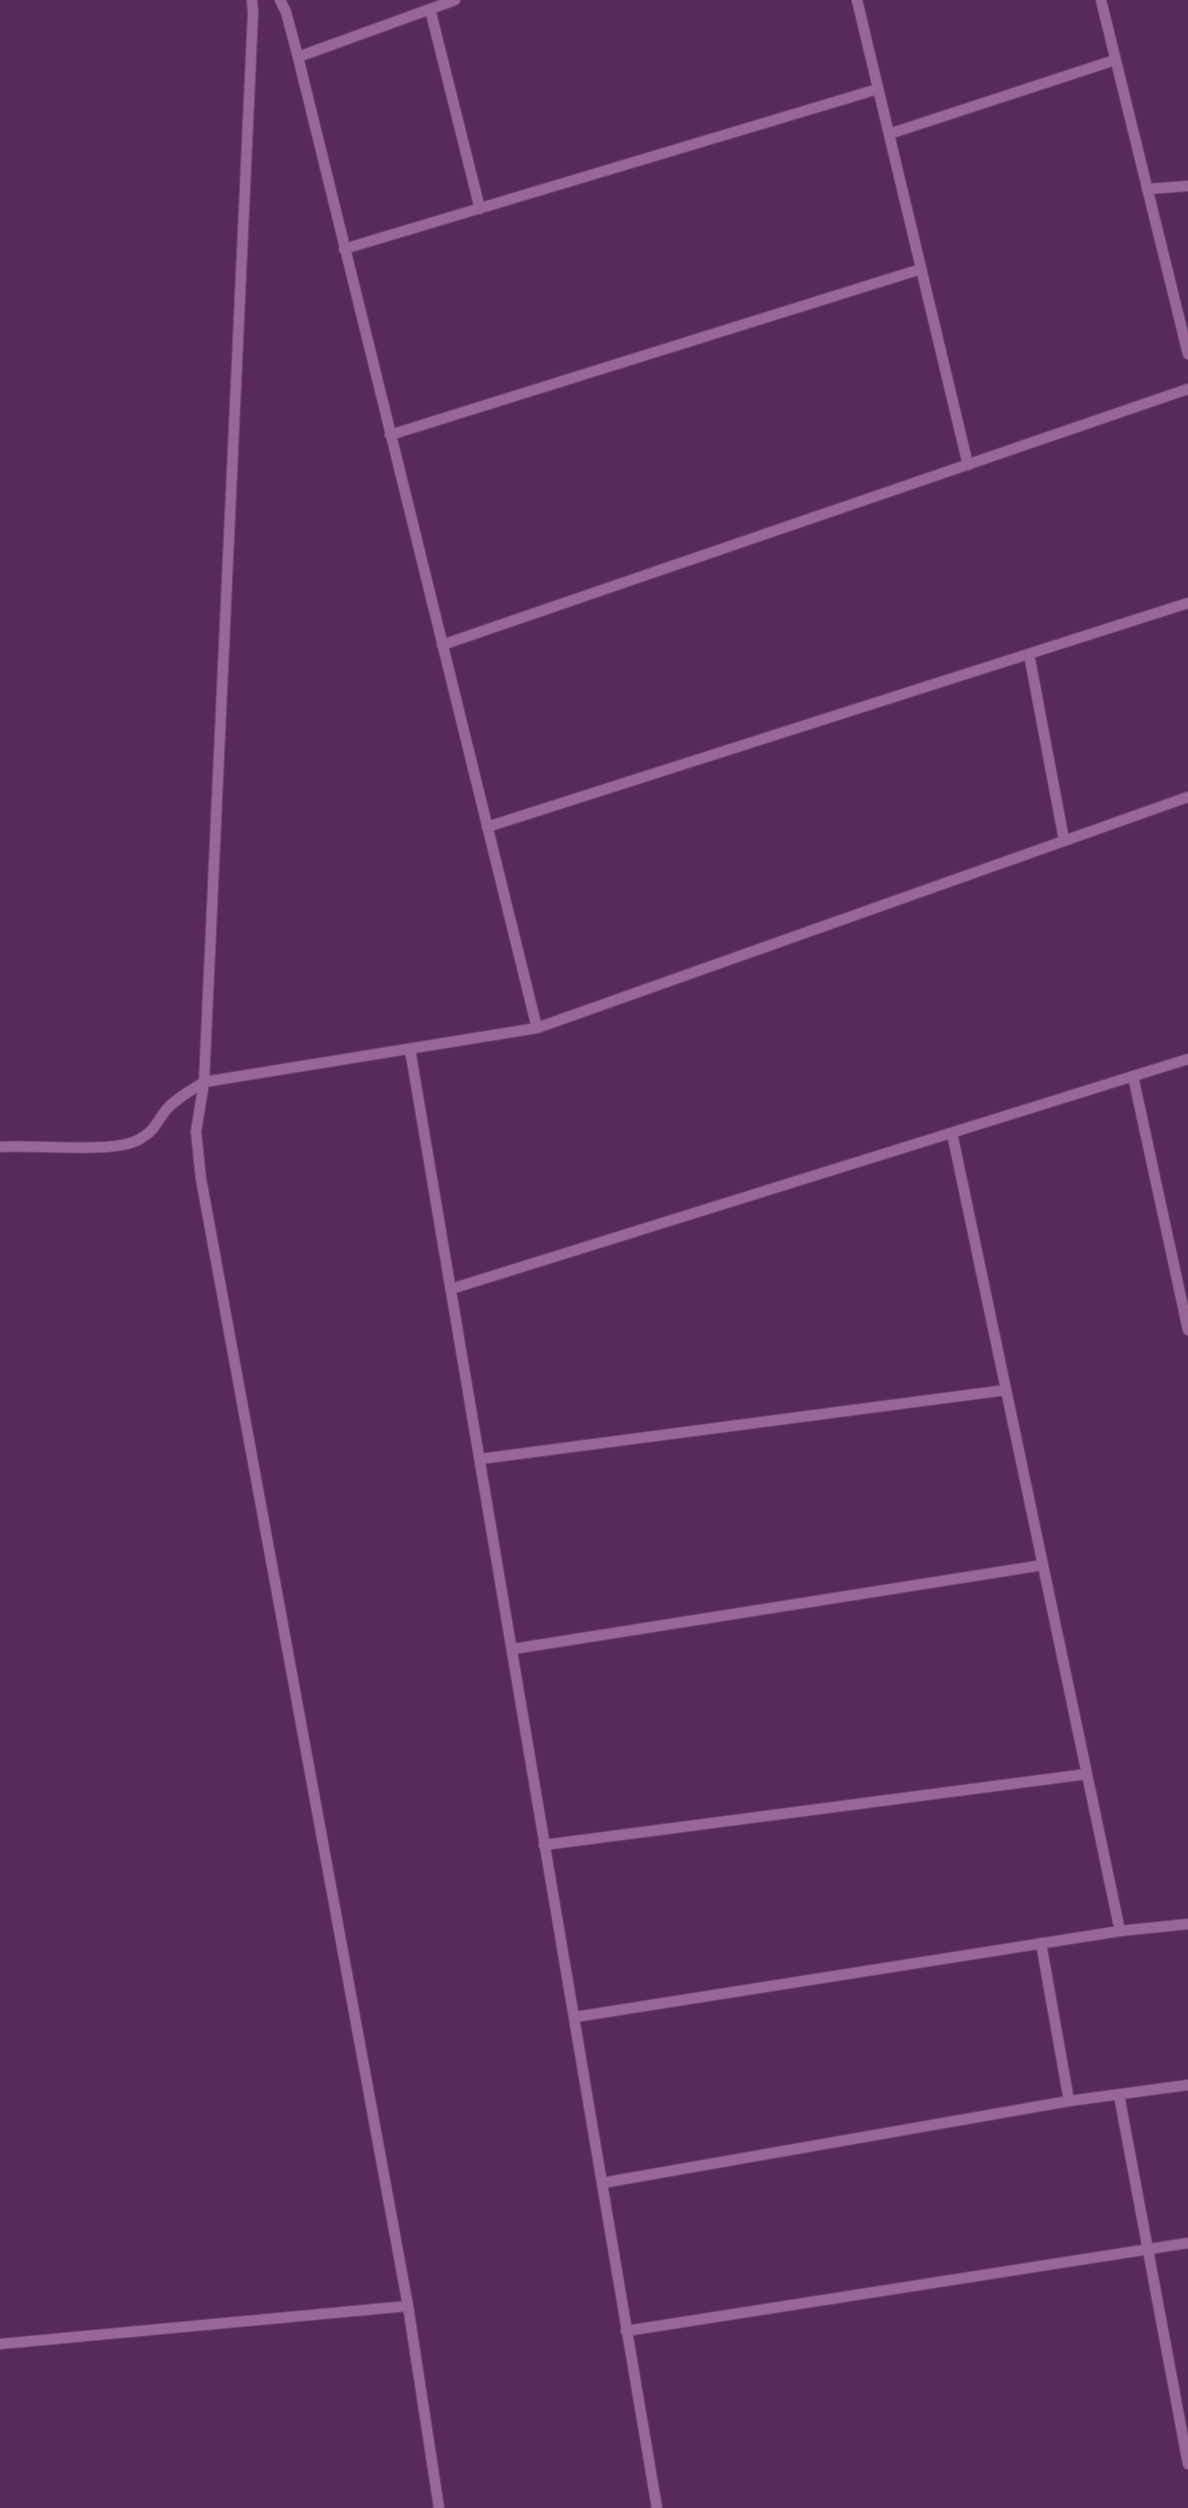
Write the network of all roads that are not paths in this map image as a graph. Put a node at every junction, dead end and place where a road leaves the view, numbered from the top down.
1 (252, 0) edge
2 (280, 0) edge
3 (455, 0) edge
4 (857, 0) edge
5 (1101, 0) edge
6 (430, 9) junction
7 (298, 57) junction
8 (1116, 60) junction
9 (878, 89) junction
10 (889, 134) junction
11 (1188, 186) edge
12 (1148, 189) junction
13 (480, 209) junction
14 (344, 249) junction
15 (921, 269) junction
16 (1188, 354) edge
17 (1188, 389) edge
18 (390, 435) junction
19 (968, 464) junction
20 (1188, 603) edge
21 (442, 645) junction
22 (1029, 654) junction
23 (1188, 797) edge
24 (487, 827) junction
25 (1064, 840) junction
26 (537, 1028) junction
27 (410, 1049) junction
28 (1188, 1059) edge
29 (1133, 1076) junction
30 (204, 1082) junction
31 (952, 1133) junction
32 (0, 1147) edge
33 (451, 1289) junction
34 (1188, 1330) edge
35 (1006, 1390) junction
36 (480, 1459) junction
37 (1043, 1565) junction
38 (513, 1649) junction
39 (1087, 1774) junction
40 (544, 1845) junction
41 (1188, 1924) edge
42 (1120, 1931) junction
43 (1041, 1943) junction
44 (575, 2017) junction
45 (1188, 2085) edge
46 (1119, 2095) junction
47 (1069, 2101) junction
48 (602, 2183) junction
49 (1188, 2243) edge
50 (1148, 2250) junction
51 (408, 2306) junction
52 (626, 2331) junction
53 (0, 2344) edge
54 (1183, 2411) edge
55 (1188, 2464) edge
56 (438, 2508) edge
57 (657, 2508) edge

1 - 30 street
2 - 7 street
3 - 6 street
4 - 9 street
5 - 8 street
6 - 7 street
6 - 13 street
7 - 14 street
8 - 10 street
8 - 12 street
9 - 10 street
9 - 13 street
10 - 15 street
11 - 12 street
12 - 16 street
13 - 14 street
14 - 18 street
15 - 18 street
15 - 19 street
17 - 19 street
18 - 21 street
19 - 21 street
20 - 22 street
21 - 24 street
22 - 24 street
22 - 25 street
23 - 25 street
24 - 26 street
25 - 26 street
26 - 27 street
27 - 30 street
27 - 33 street
28 - 29 street
29 - 31 street
29 - 34 street
30 - 32 street
30 - 51 street
31 - 33 street
31 - 35 street
33 - 36 street
35 - 36 street
35 - 37 street
36 - 38 street
37 - 38 street
37 - 39 street
38 - 40 street
39 - 40 street
39 - 42 street
40 - 44 street
41 - 42 street
42 - 43 street
43 - 44 street
43 - 47 street
44 - 48 street
45 - 46 street
46 - 47 street
46 - 50 street
47 - 48 street
48 - 52 street
49 - 50 street
50 - 52 street
50 - 54 street
51 - 53 street
51 - 56 street
52 - 57 street
54 - 55 street

